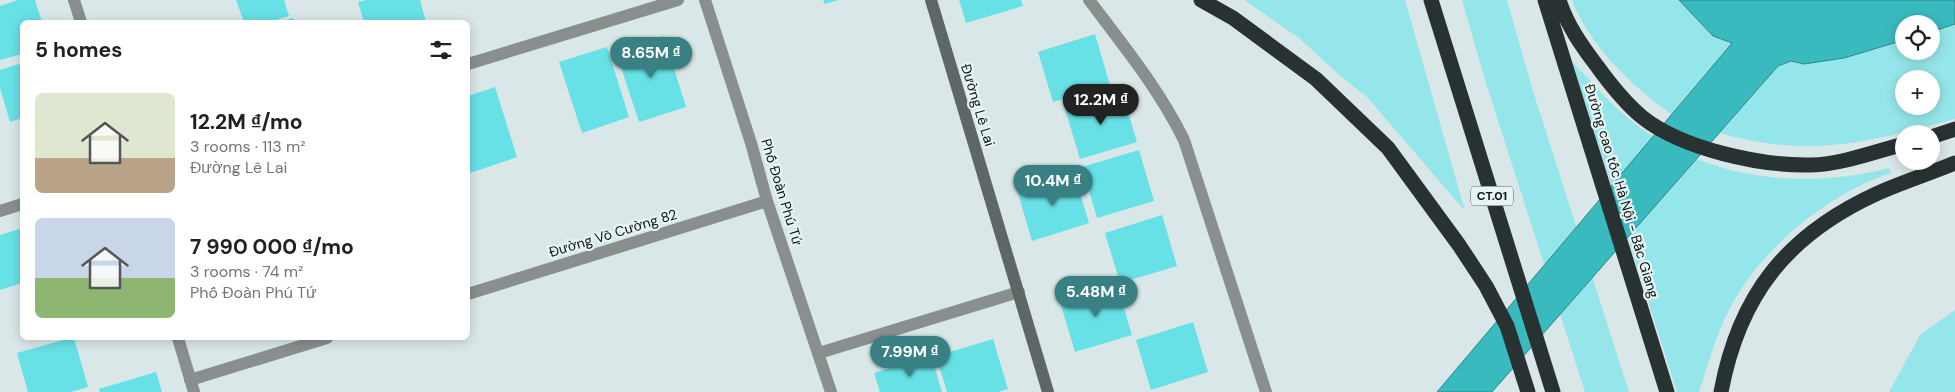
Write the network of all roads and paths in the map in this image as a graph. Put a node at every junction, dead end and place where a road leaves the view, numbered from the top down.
1 (74, 0) edge
2 (678, 0) edge
3 (705, 0) edge
4 (931, 0) edge
5 (1089, 0) edge
6 (1201, 0) edge
7 (1432, 0) edge
8 (1545, 0) edge
9 (1559, 0) edge
10 (80, 20) edge
11 (470, 63) edge
12 (1955, 129) edge
13 (1940, 134) edge
14 (1895, 146) edge
15 (1955, 163) edge
16 (1955, 174) edge
17 (1922, 177) junction
18 (767, 201) junction
19 (20, 205) edge
20 (0, 211) edge
21 (1019, 292) junction
22 (470, 293) edge
23 (179, 340) edge
24 (321, 340) edge
25 (819, 353) junction
26 (192, 386) edge
27 (831, 392) edge
28 (1048, 392) edge
29 (1266, 392) edge
30 (1528, 392) edge
31 (1553, 392) edge
32 (1667, 392) edge
33 (1721, 392) edge

1 - 10 street
2 - 11 street
3 - 18 street, Phố Đoàn Phú Tứ
4 - 21 street, Đường Lê Lai
5 - 29 street
6 - 30 highway
7 - 31 highway, CT.01
8 - 32 highway, Đường cao tốc Hà Nội - Bắc Giang
9 - 14 highway
12 - 13 highway
15 - 17 highway
16 - 17 highway
17 - 33 highway
18 - 22 street, Đường Võ Cường 82
18 - 25 street, Phố Đoàn Phú Tứ
19 - 20 street
21 - 25 street
21 - 28 street, Đường Lê Lai
23 - 26 street
24 - 26 street
25 - 27 street, Phố Đoàn Phú Tứ

